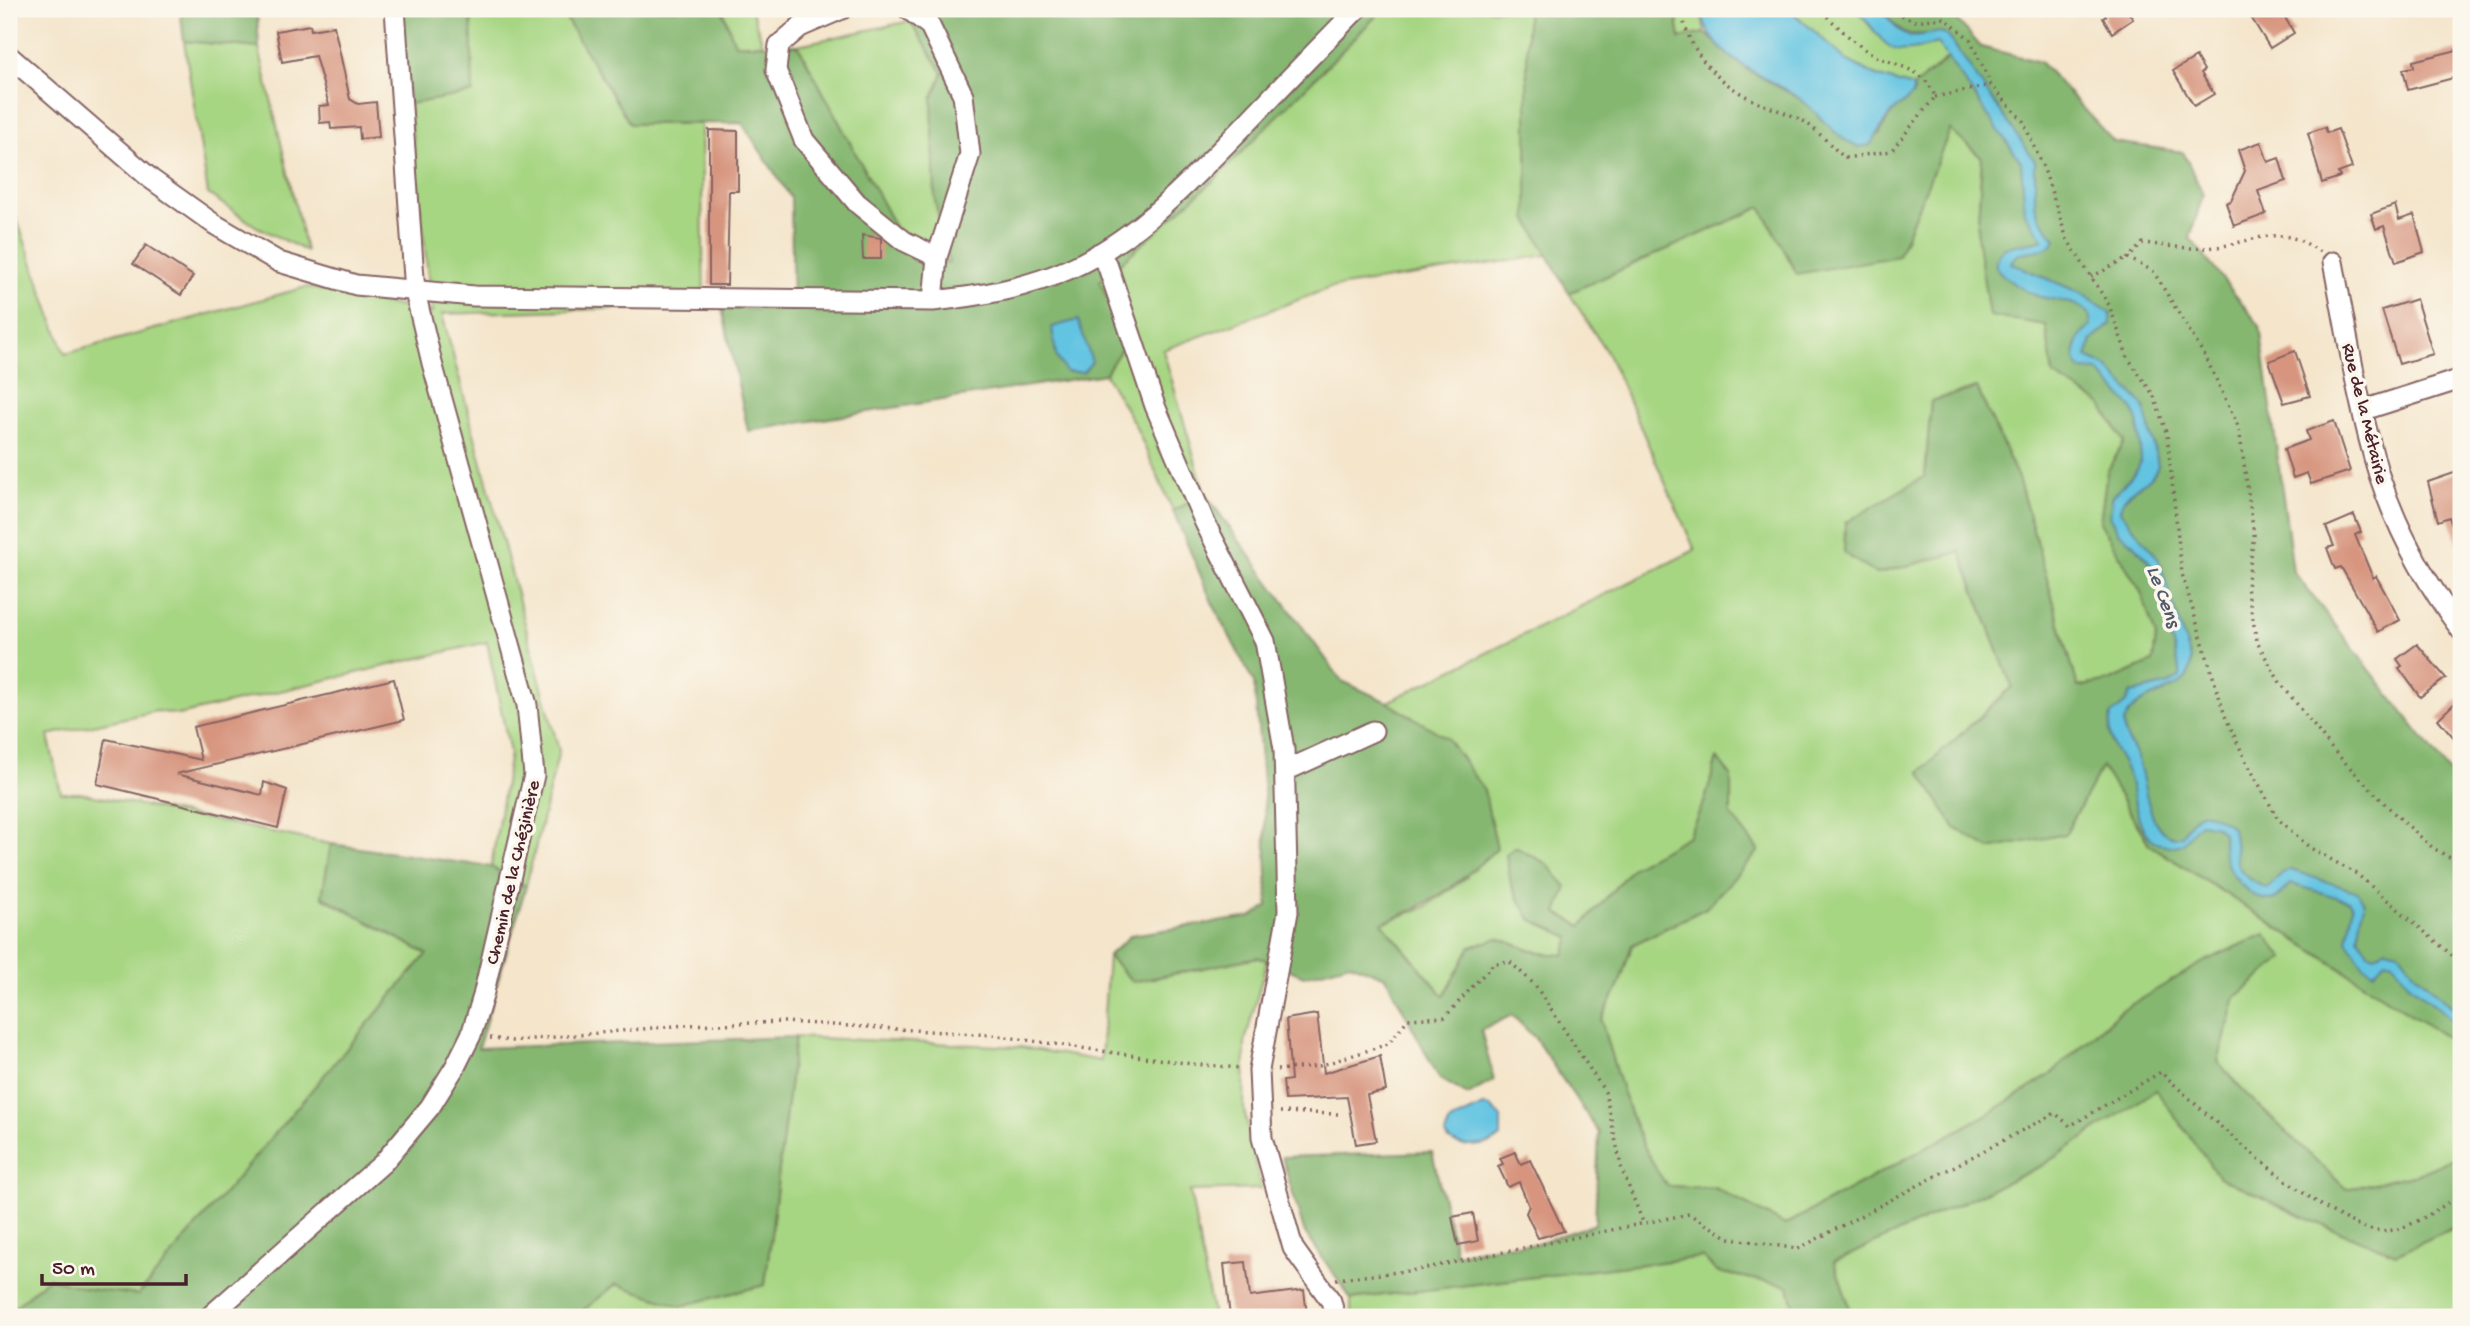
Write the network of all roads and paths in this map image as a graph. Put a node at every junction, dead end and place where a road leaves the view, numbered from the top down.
1 (394, 9) edge
2 (842, 9) edge
3 (908, 9) edge
4 (1357, 9) edge
5 (1681, 9) edge
6 (1819, 9) edge
7 (1889, 9) edge
8 (9, 56) edge
9 (1991, 85) junction
10 (1935, 97) junction
11 (1099, 253) junction
12 (937, 257) junction
13 (2129, 258) junction
14 (2333, 262) joint
15 (2091, 277) junction
16 (415, 292) junction
17 (933, 301) junction
18 (2461, 379) edge
19 (2364, 410) junction
20 (2461, 630) edge
21 (1373, 731) dead end
22 (1284, 771) junction
23 (2461, 864) edge
24 (2461, 962) edge
25 (471, 1035) junction
26 (1259, 1070) junction
27 (1261, 1111) junction
28 (1338, 1114) dead end
29 (2461, 1195) edge
30 (1643, 1222) junction
31 (1318, 1281) junction
32 (209, 1317) edge
33 (1335, 1317) edge

1 - 16 street, Chemin de la Chézinière
2 - 12 street
3 - 12 street
4 - 11 street
5 - 10 path
6 - 10 path
7 - 9 path
8 - 16 street
9 - 10 path
9 - 15 path
11 - 17 street
11 - 22 street
12 - 17 street
13 - 14 path
13 - 15 path
13 - 23 path
14 - 19 street, Rue de la Métairie
15 - 24 path
16 - 17 street
16 - 25 street, Chemin de la Chézinière
18 - 19 street
19 - 20 street, Rue de la Métairie
21 - 22 street
22 - 26 street
25 - 26 path
25 - 32 street, Chemin de la Chézinière
26 - 27 street
26 - 30 path
27 - 28 path
27 - 31 street
29 - 30 path
30 - 31 path
31 - 33 street

